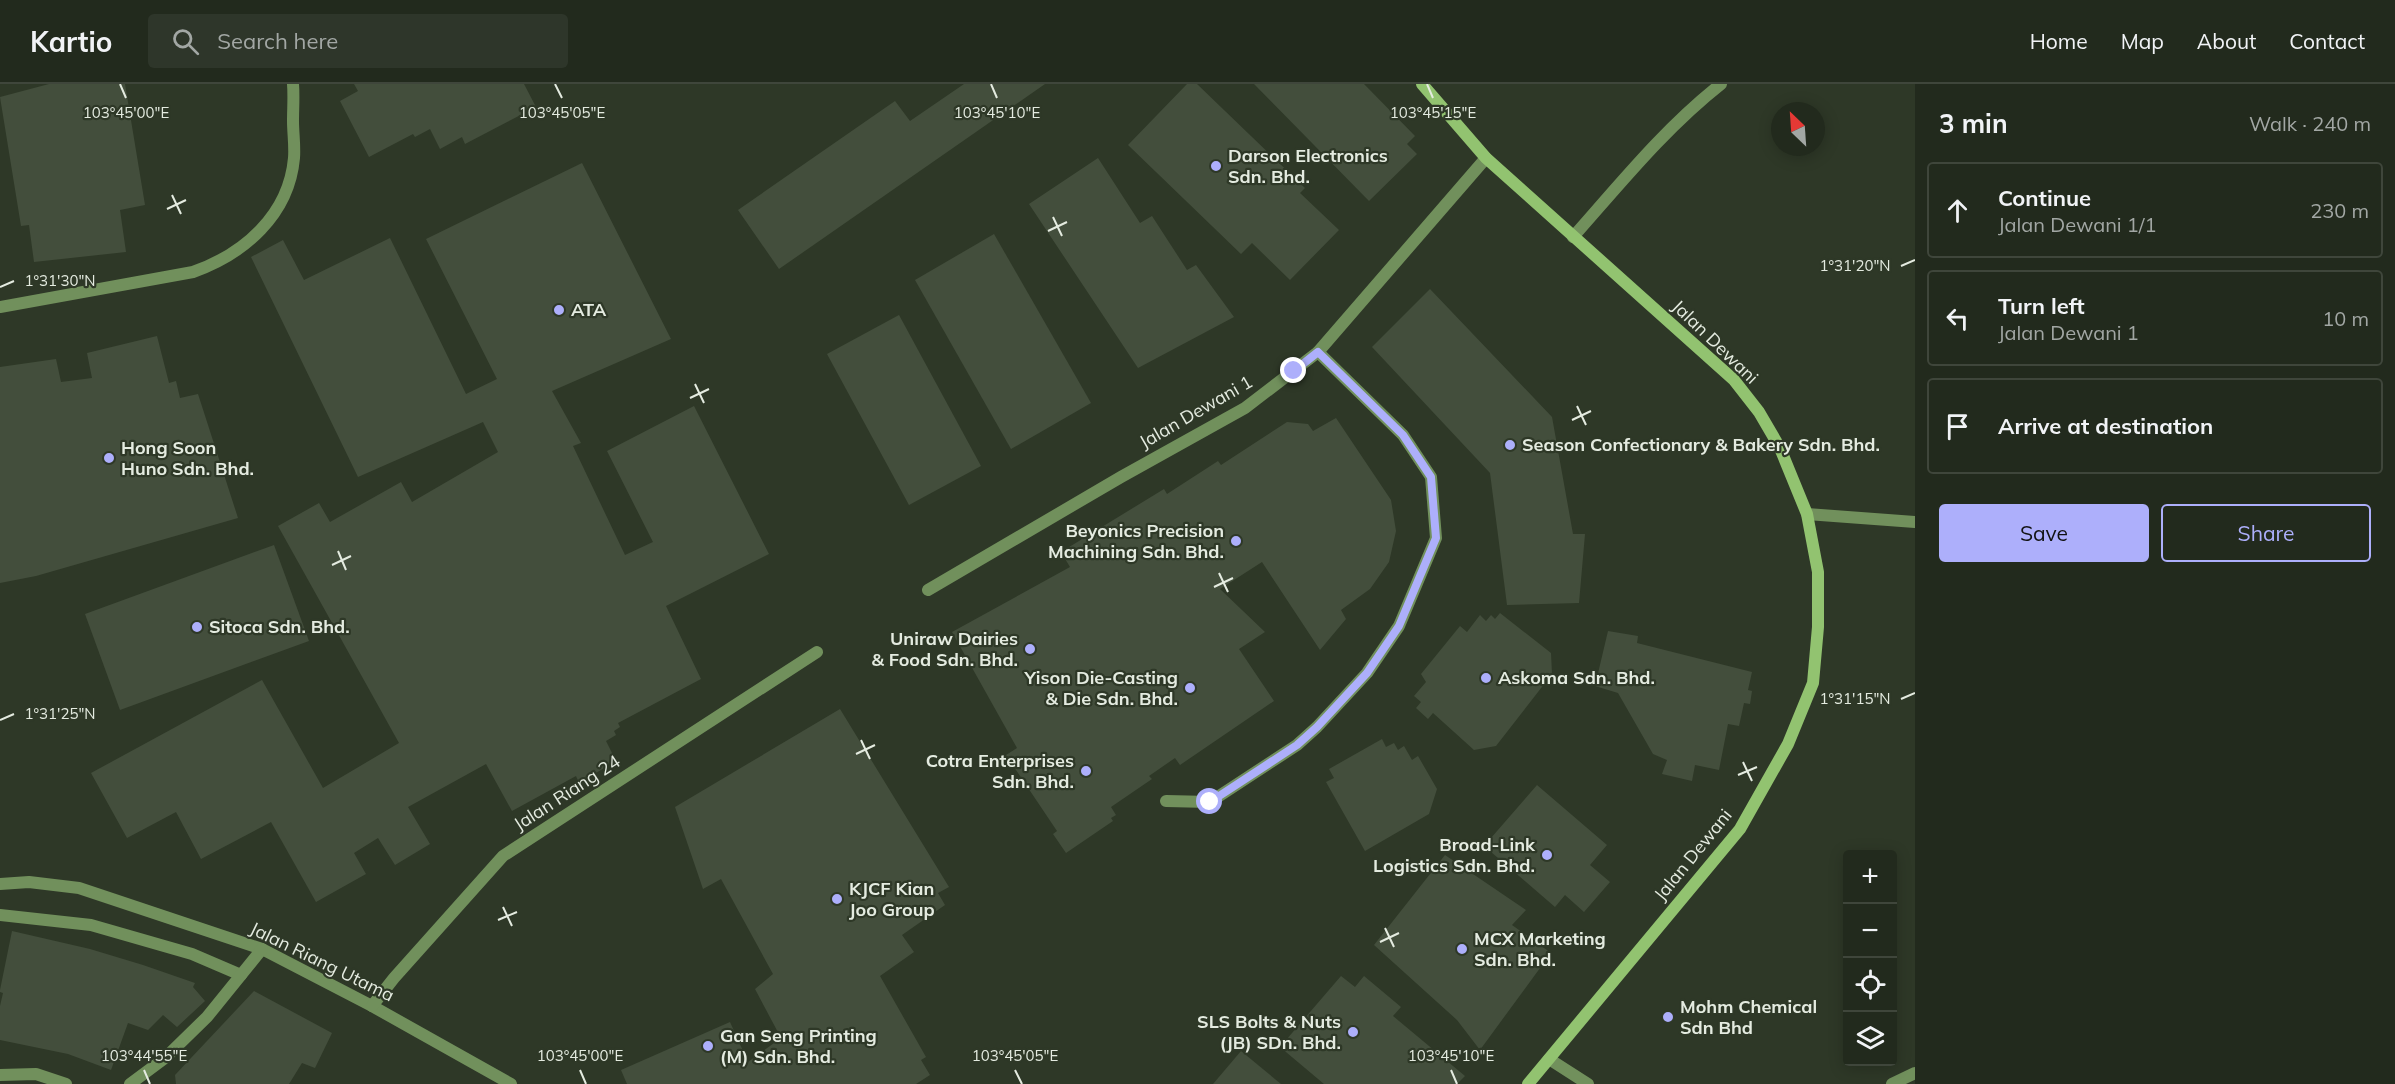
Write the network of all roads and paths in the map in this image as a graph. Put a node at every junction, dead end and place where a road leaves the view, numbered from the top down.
1 (292, 84) edge
2 (1422, 84) edge
3 (1721, 84) edge
4 (1486, 158) junction
5 (1573, 237) junction
6 (0, 307) edge
7 (1318, 352) junction
8 (1807, 514) junction
9 (1915, 522) edge
10 (928, 590) dead end
11 (817, 652) dead end
12 (1166, 801) dead end
13 (0, 884) edge
14 (0, 915) edge
15 (262, 949) junction
16 (242, 975) junction
17 (372, 1006) junction
18 (1549, 1059) junction
19 (1915, 1072) edge
20 (0, 1075) edge
21 (66, 1084) edge
22 (130, 1084) edge
23 (511, 1084) edge
24 (1528, 1084) edge
25 (1588, 1084) edge
26 (1893, 1084) edge

1 - 6 street
2 - 4 street, Jalan Dewani
3 - 5 street
4 - 5 street, Jalan Dewani
4 - 7 street, Jalan Dewani 1
5 - 8 street, Jalan Dewani
7 - 10 street, Jalan Dewani 1
7 - 12 street
8 - 9 street
8 - 18 street, Jalan Dewani
11 - 17 street, Jalan Riang 24
13 - 15 street, Jalan Riang Utama
14 - 16 street
15 - 16 street
15 - 17 street, Jalan Riang Utama
16 - 22 street
17 - 23 street, Jalan Riang Utama
18 - 24 street, Jalan Dewani
18 - 25 street
19 - 26 street
20 - 21 street

